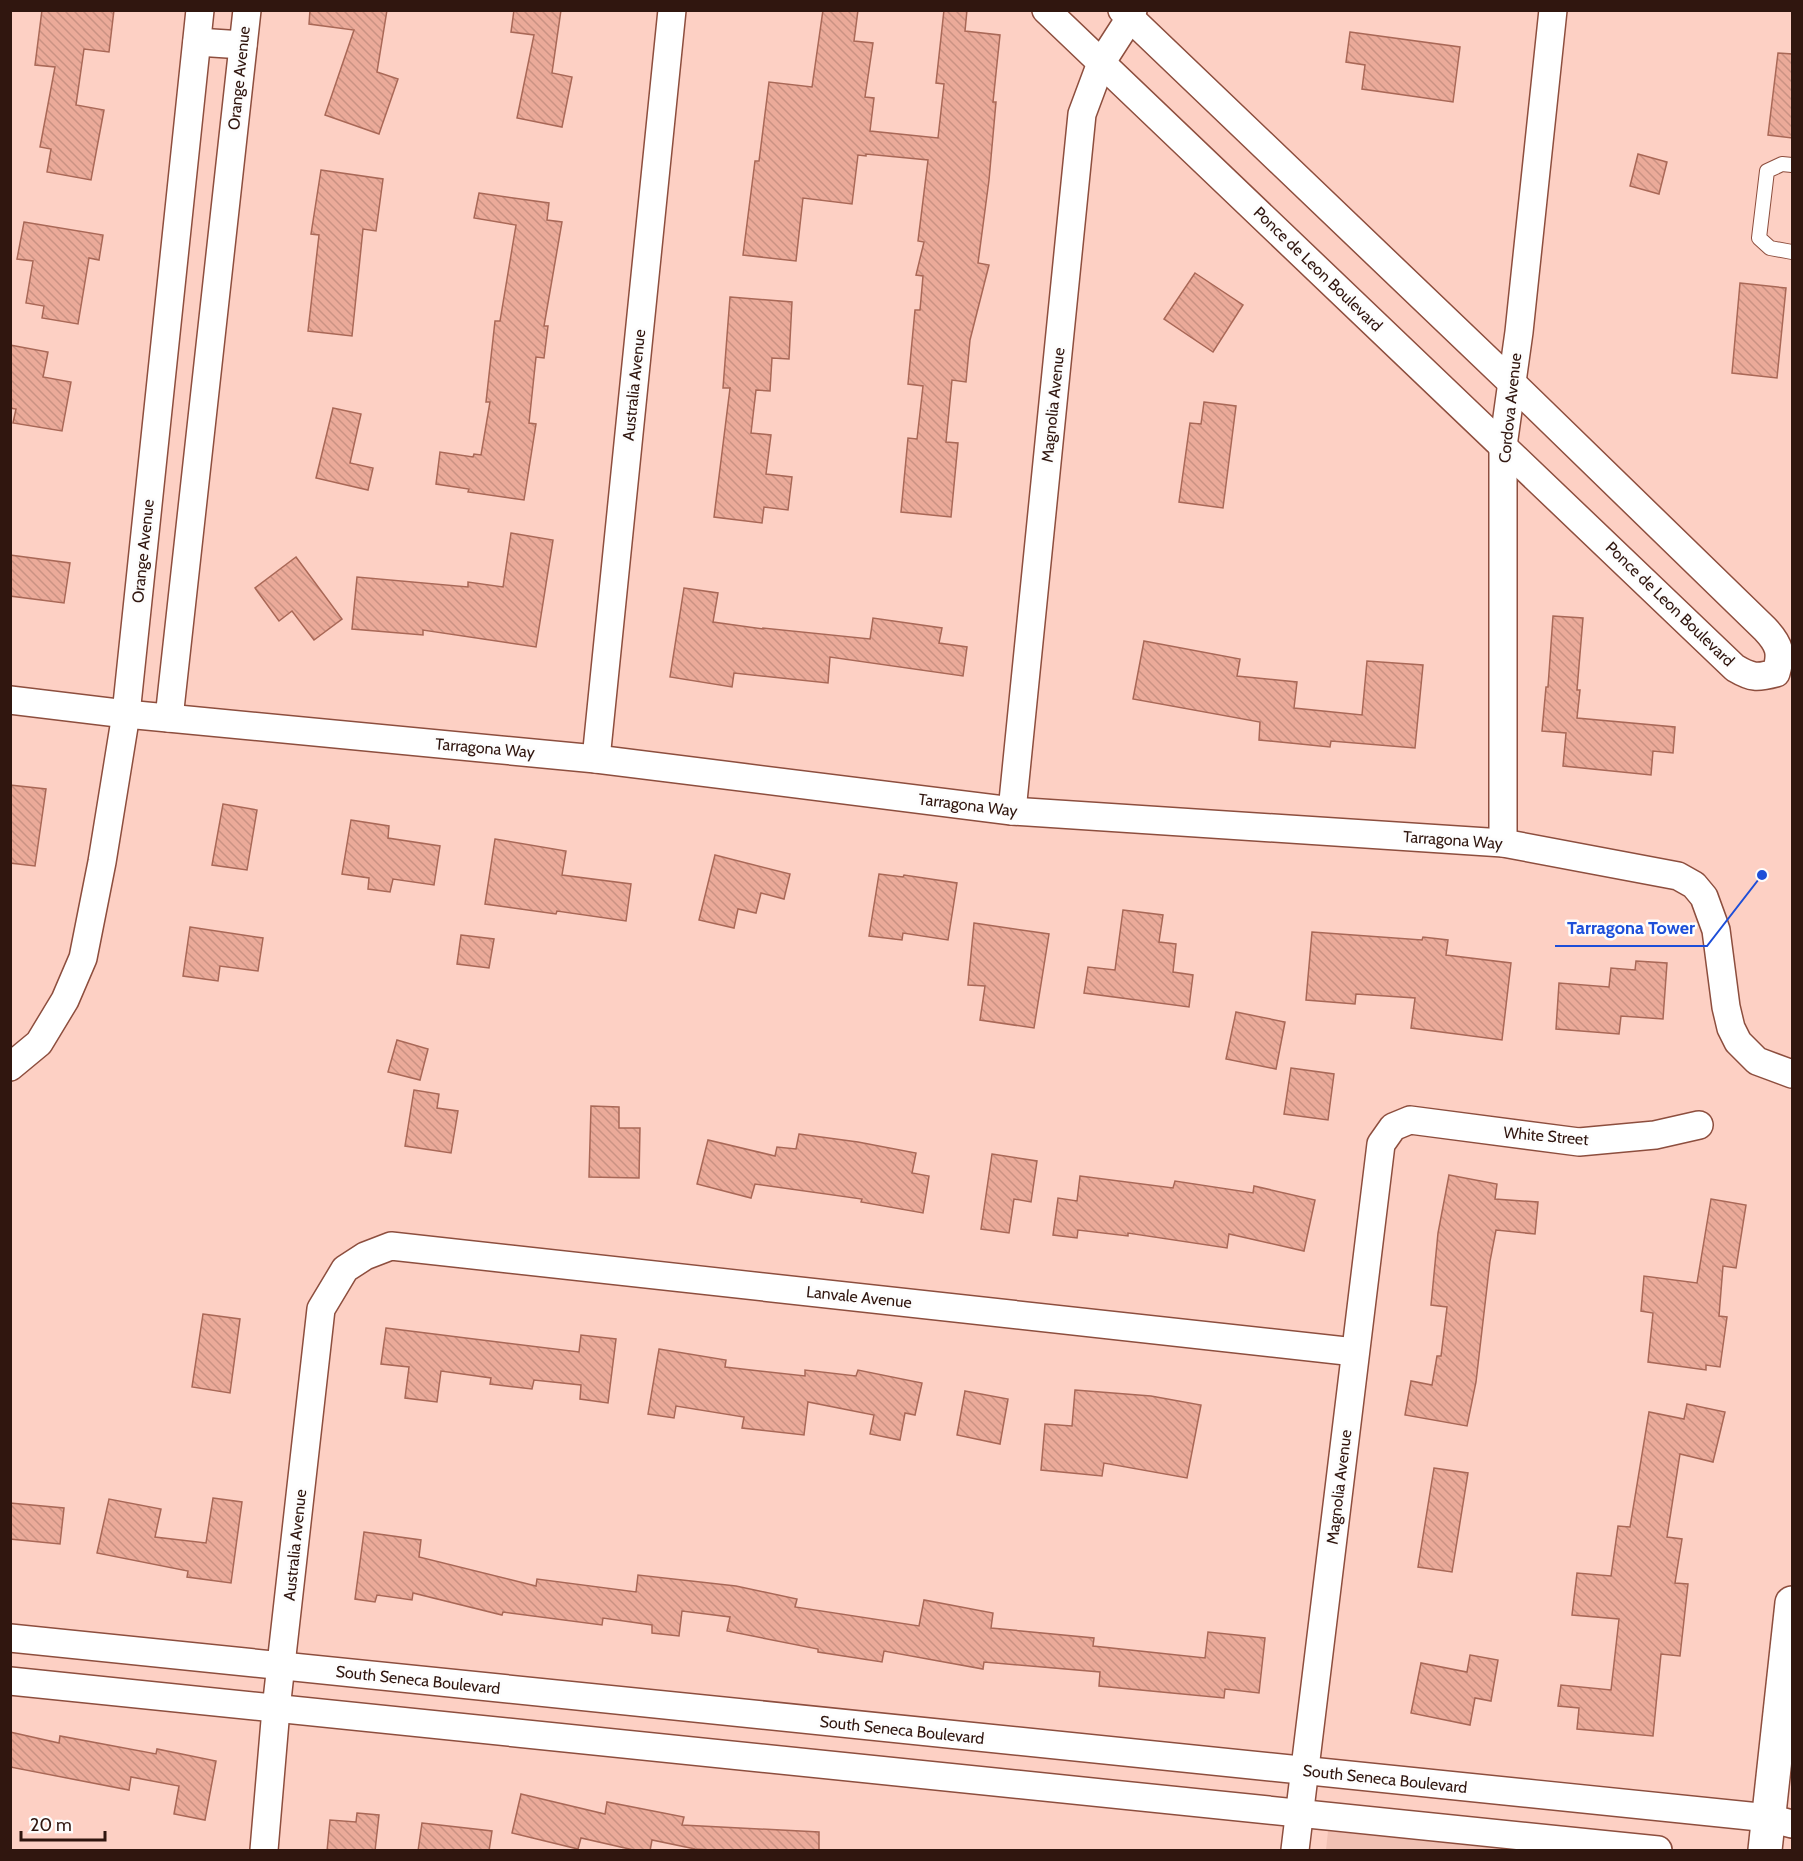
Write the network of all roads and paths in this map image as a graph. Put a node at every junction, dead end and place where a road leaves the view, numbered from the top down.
1 (200, 10) edge
2 (247, 10) edge
3 (672, 10) edge
4 (1046, 10) edge
5 (1553, 10) edge
6 (1128, 13) edge
7 (197, 42) junction
8 (243, 45) junction
9 (1101, 63) junction
10 (1792, 165) edge
11 (1792, 252) edge
12 (165, 349) junction
13 (209, 354) junction
14 (1512, 383) junction
15 (1503, 446) junction
16 (10, 700) edge
17 (126, 714) junction
18 (169, 718) junction
19 (596, 759) junction
20 (1012, 811) junction
21 (1503, 843) junction
22 (10, 1067) edge
23 (1792, 1074) edge
24 (1699, 1125) dead end
25 (1393, 1127) joint
26 (365, 1256) joint
27 (1355, 1352) junction
28 (1792, 1603) edge
29 (10, 1638) edge
30 (281, 1666) junction
31 (10, 1681) edge
32 (276, 1708) junction
33 (798, 1719) junction
34 (797, 1762) junction
35 (1305, 1771) junction
36 (1534, 1794) junction
37 (1300, 1814) junction
38 (1781, 1821) edge
39 (1526, 1844) edge
40 (264, 1851) edge
41 (1295, 1851) edge
42 (1658, 1851) edge
43 (1765, 1851) edge

1 - 7 street, Orange Avenue
2 - 8 street, Orange Avenue
3 - 19 street, Australia Avenue
4 - 9 street, Ponce de Leon Boulevard
5 - 14 street, Cordova Avenue
6 - 9 street, Magnolia Avenue
6 - 14 street, Ponce de Leon Boulevard
7 - 8 street
7 - 12 street, Orange Avenue
8 - 13 street, Orange Avenue
9 - 15 street, Ponce de Leon Boulevard
9 - 20 street, Magnolia Avenue
10 - 11 lane
12 - 13 street
12 - 17 street, Orange Avenue
13 - 18 street, Orange Avenue
14 - 15 street, Cordova Avenue
14 - 15 street, Ponce de Leon Boulevard
15 - 21 street, Cordova Avenue
16 - 17 street, Tarragona Way
17 - 18 street, Tarragona Way
17 - 22 street, Orange Avenue
18 - 19 street, Tarragona Way
19 - 20 street, Tarragona Way
20 - 21 street, Tarragona Way
21 - 23 street, Tarragona Way
24 - 25 street, White Street
25 - 27 street, Magnolia Avenue
26 - 27 street, Lanvale Avenue
26 - 30 street, Australia Avenue
27 - 35 street, Magnolia Avenue
28 - 38 main road
29 - 30 street, South Seneca Boulevard
30 - 32 street, Australia Avenue
30 - 33 street, South Seneca Boulevard
31 - 32 street
32 - 34 street
32 - 40 street, Australia Avenue
33 - 34 street
33 - 35 street, South Seneca Boulevard
34 - 37 street
35 - 36 street, South Seneca Boulevard
35 - 37 street, Magnolia Avenue
36 - 38 street, South Seneca Boulevard
36 - 39 street
37 - 39 street
37 - 41 street, Magnolia Avenue
38 - 43 main road
39 - 42 street

